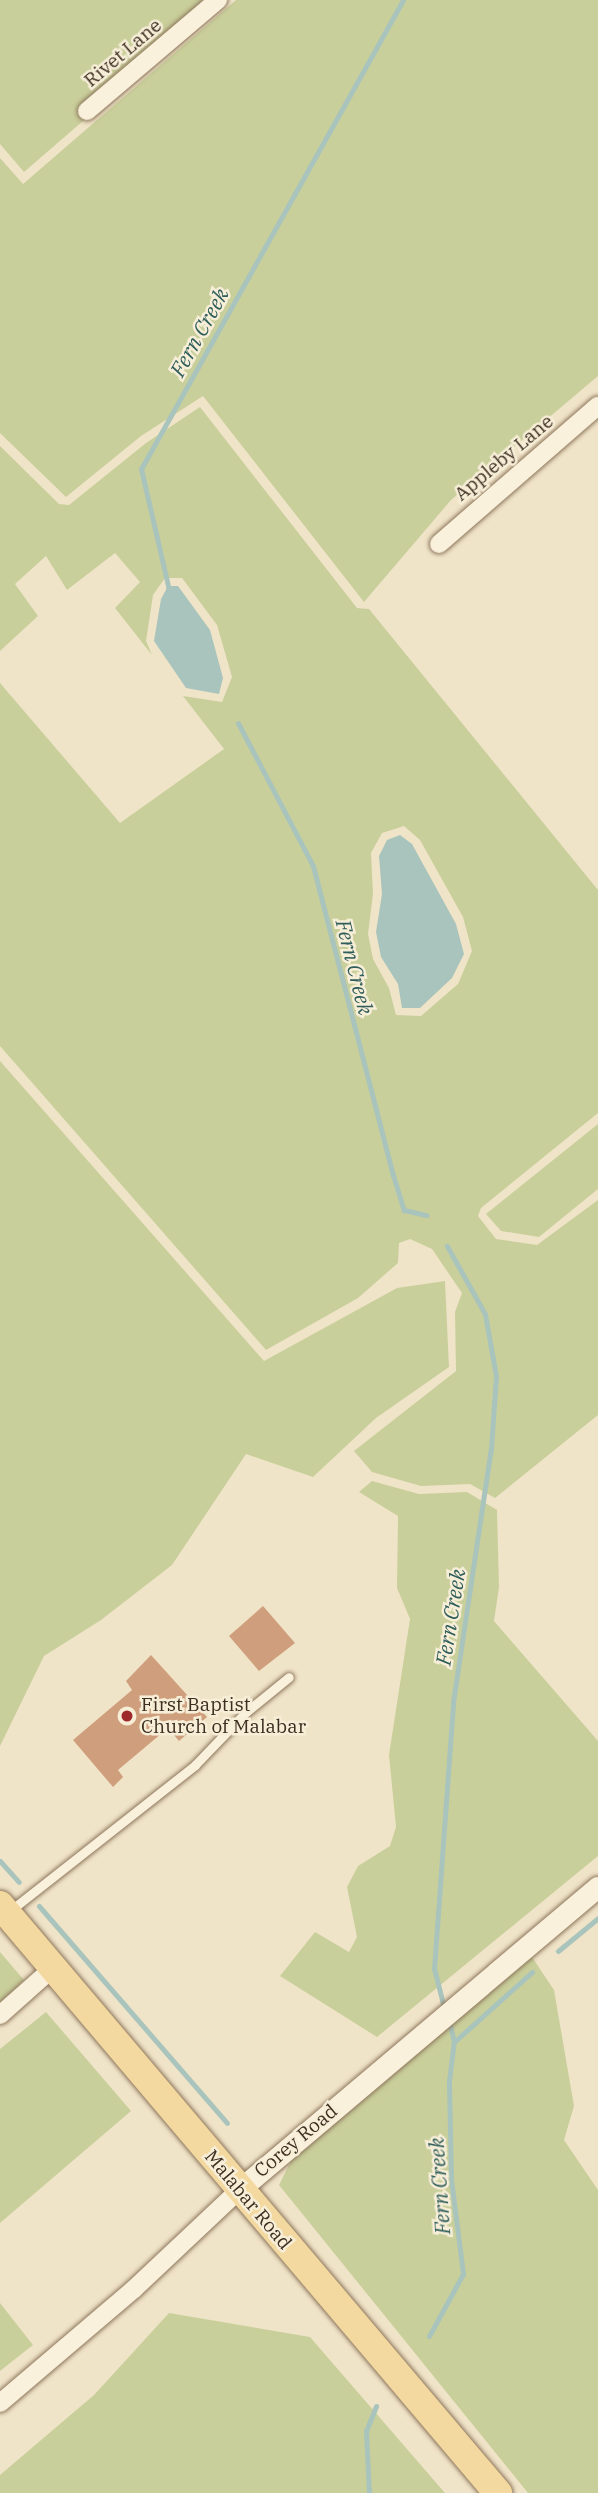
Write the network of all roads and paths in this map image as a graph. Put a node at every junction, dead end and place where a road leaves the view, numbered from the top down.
1 (218, 0) edge
2 (87, 111) dead end
3 (598, 406) edge
4 (439, 544) dead end
5 (289, 1677) dead end
6 (598, 1887) edge
7 (3, 1909) edge
8 (53, 1968) junction
9 (0, 2015) edge
10 (240, 2189) junction
11 (0, 2403) edge
12 (498, 2493) edge

1 - 2 street, Rivet Lane
3 - 4 street, Appleby Lane
5 - 7 lane
6 - 10 street, Corey Road
7 - 8 main road, Malabar Road
8 - 9 street
8 - 10 main road, Malabar Road
10 - 11 street, Corey Road
10 - 12 main road, Malabar Road

